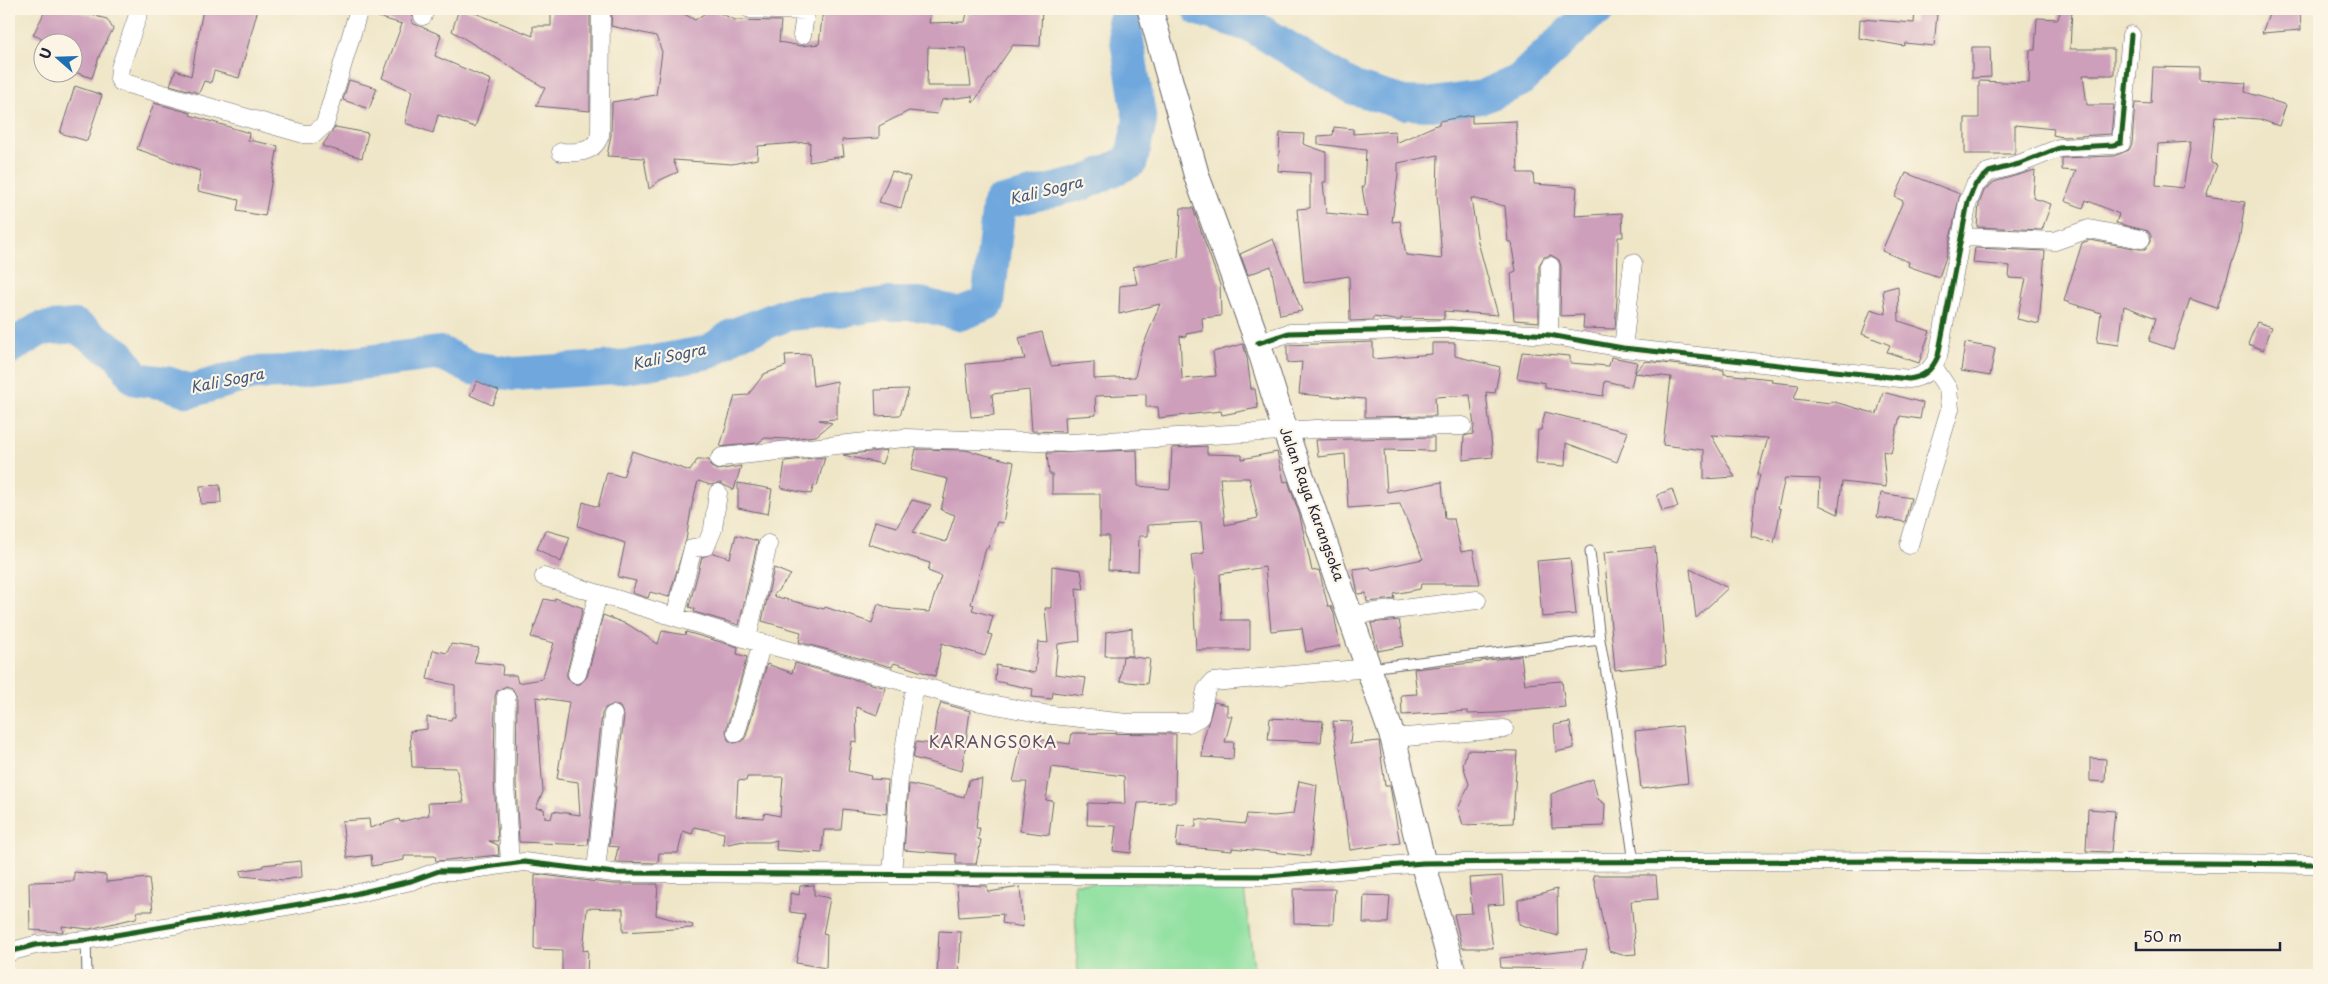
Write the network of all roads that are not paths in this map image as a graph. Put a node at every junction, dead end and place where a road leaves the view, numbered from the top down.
1 (140, 9) edge
2 (359, 9) edge
3 (601, 9) edge
4 (750, 9) edge
5 (1150, 9) edge
6 (806, 10) edge
7 (802, 35) dead end
8 (2131, 35) dead end
9 (561, 152) dead end
10 (1961, 237) junction
11 (2141, 239) dead end
12 (1632, 263) dead end
13 (1550, 266) dead end
14 (1550, 335) junction
15 (1258, 344) junction
16 (1623, 348) junction
17 (1934, 366) junction
18 (1463, 426) dead end
19 (1285, 430) junction
20 (719, 460) dead end
21 (718, 493) dead end
22 (768, 544) dead end
23 (1909, 545) dead end
24 (1590, 551) dead end
25 (544, 577) dead end
26 (598, 594) junction
27 (1477, 600) dead end
28 (1351, 615) junction
29 (675, 617) junction
30 (1600, 640) junction
31 (755, 641) junction
32 (1369, 668) junction
33 (577, 674) dead end
34 (915, 685) junction
35 (506, 697) dead end
36 (613, 715) dead end
37 (1504, 729) dead end
38 (736, 733) dead end
39 (1393, 738) junction
40 (1423, 863) junction
41 (1634, 863) junction
42 (510, 864) junction
43 (2319, 864) edge
44 (596, 870) junction
45 (892, 875) junction
46 (86, 940) junction
47 (9, 952) edge
48 (87, 975) edge
49 (1454, 975) edge

1 - 2 street
3 - 9 street
4 - 6 street
5 - 15 main road, Jalan Raya Karangsoka
6 - 7 street
8 - 10 street
10 - 11 street
10 - 17 street
12 - 16 street
13 - 14 street
14 - 15 street
14 - 16 street
15 - 19 main road, Jalan Raya Karangsoka
16 - 17 street
17 - 23 street
18 - 19 street
19 - 20 street
19 - 28 main road, Jalan Raya Karangsoka
21 - 29 street
22 - 31 street
24 - 30 lane
25 - 26 street
26 - 29 street
26 - 33 street
27 - 28 street
28 - 32 main road, Jalan Raya Karangsoka
29 - 31 street
30 - 32 lane
30 - 41 lane
31 - 34 street
31 - 38 street
32 - 34 street
32 - 39 main road, Jalan Raya Karangsoka
34 - 45 street
35 - 42 street
36 - 44 street
37 - 39 street
39 - 40 main road, Jalan Raya Karangsoka
40 - 41 street
40 - 45 street
40 - 49 main road, Jalan Raya Karangsoka
41 - 43 street
42 - 44 street
42 - 46 street
44 - 45 street
46 - 47 street
46 - 48 lane

